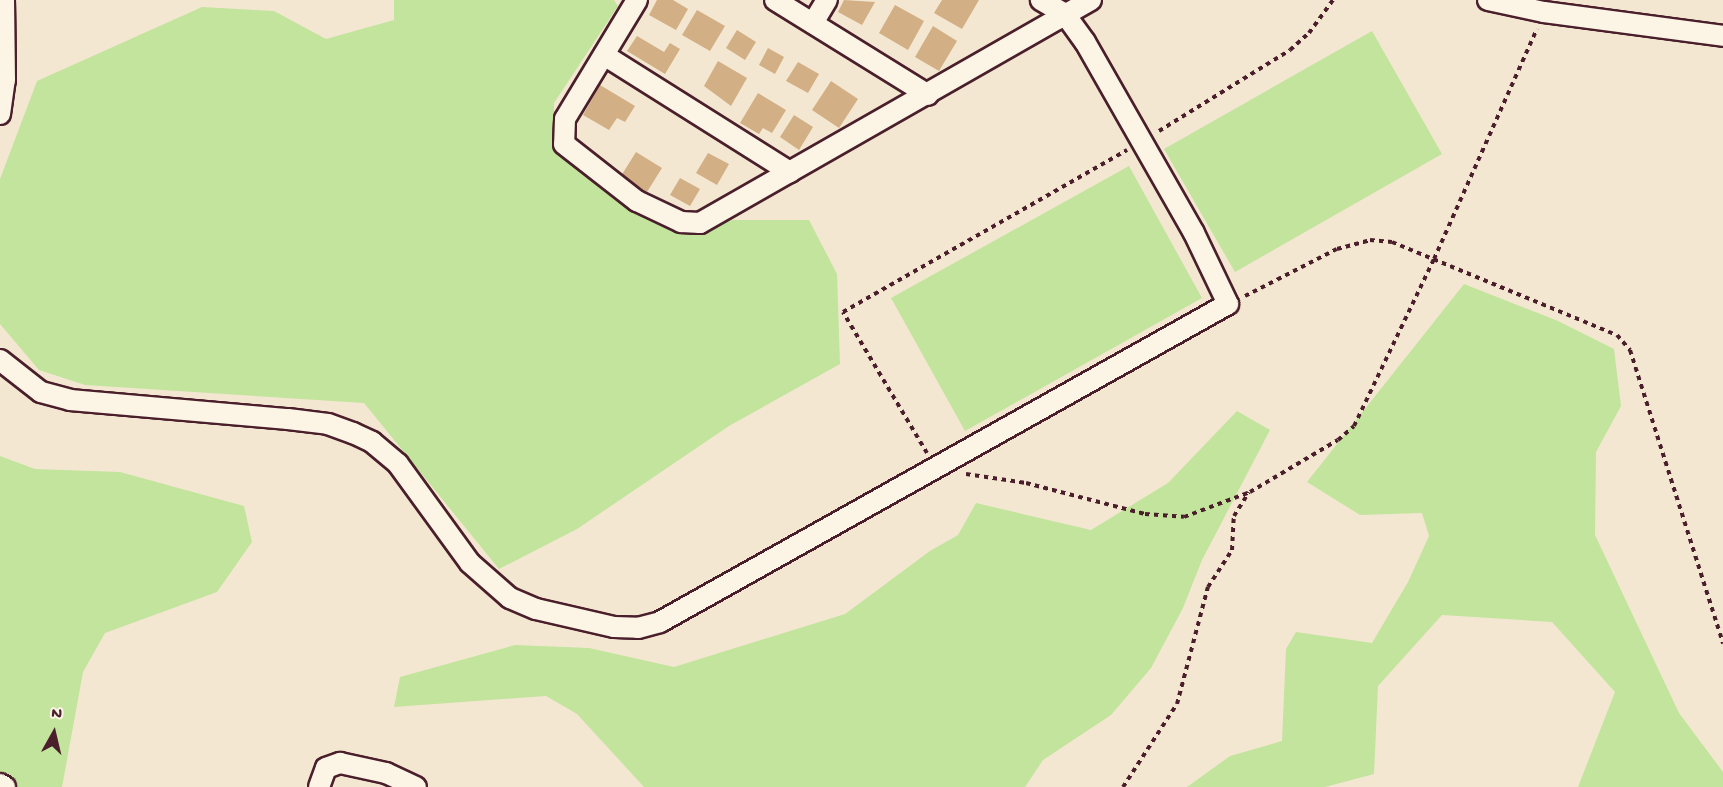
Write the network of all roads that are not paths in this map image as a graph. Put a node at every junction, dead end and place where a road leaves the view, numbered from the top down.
1 (4, 0) edge
2 (637, 0) edge
3 (775, 0) edge
4 (826, 0) edge
5 (1041, 0) edge
6 (1091, 0) edge
7 (1488, 0) edge
8 (1065, 14) junction
9 (813, 23) junction
10 (1723, 36) edge
11 (604, 54) junction
12 (927, 95) junction
13 (0, 114) edge
14 (790, 172) junction
15 (0, 360) edge
16 (0, 784) edge
17 (5, 787) edge
18 (319, 787) edge
19 (416, 787) edge

1 - 13 street
2 - 11 street
3 - 9 street
4 - 9 street
5 - 8 street
6 - 8 street
7 - 10 street
8 - 12 street
8 - 15 street
9 - 12 street
11 - 14 street
11 - 14 street
12 - 14 street
16 - 17 street
18 - 19 street

